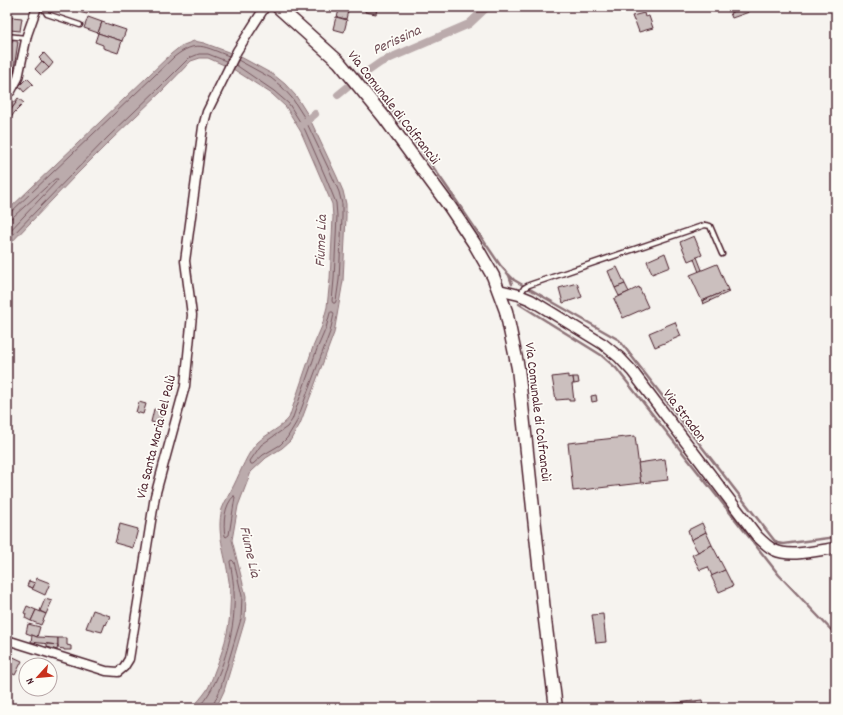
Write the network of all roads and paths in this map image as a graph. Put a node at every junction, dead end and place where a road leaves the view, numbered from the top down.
1 (37, 7) edge
2 (43, 7) edge
3 (265, 7) edge
4 (278, 7) edge
5 (80, 25) dead end
6 (7, 36) edge
7 (26, 38) junction
8 (11, 91) dead end
9 (722, 254) dead end
10 (499, 290) junction
11 (522, 292) junction
12 (836, 548) edge
13 (7, 640) edge
14 (556, 708) edge

1 - 7 street
2 - 5 lane
3 - 13 street, Via Santa Maria del Palù
4 - 10 main road, Via Comunale di Colfrancùi
6 - 7 lane
7 - 8 street
9 - 11 lane
10 - 11 street, Via Stradon
10 - 14 main road, Via Comunale di Colfrancùi
11 - 12 street, Via Stradon

